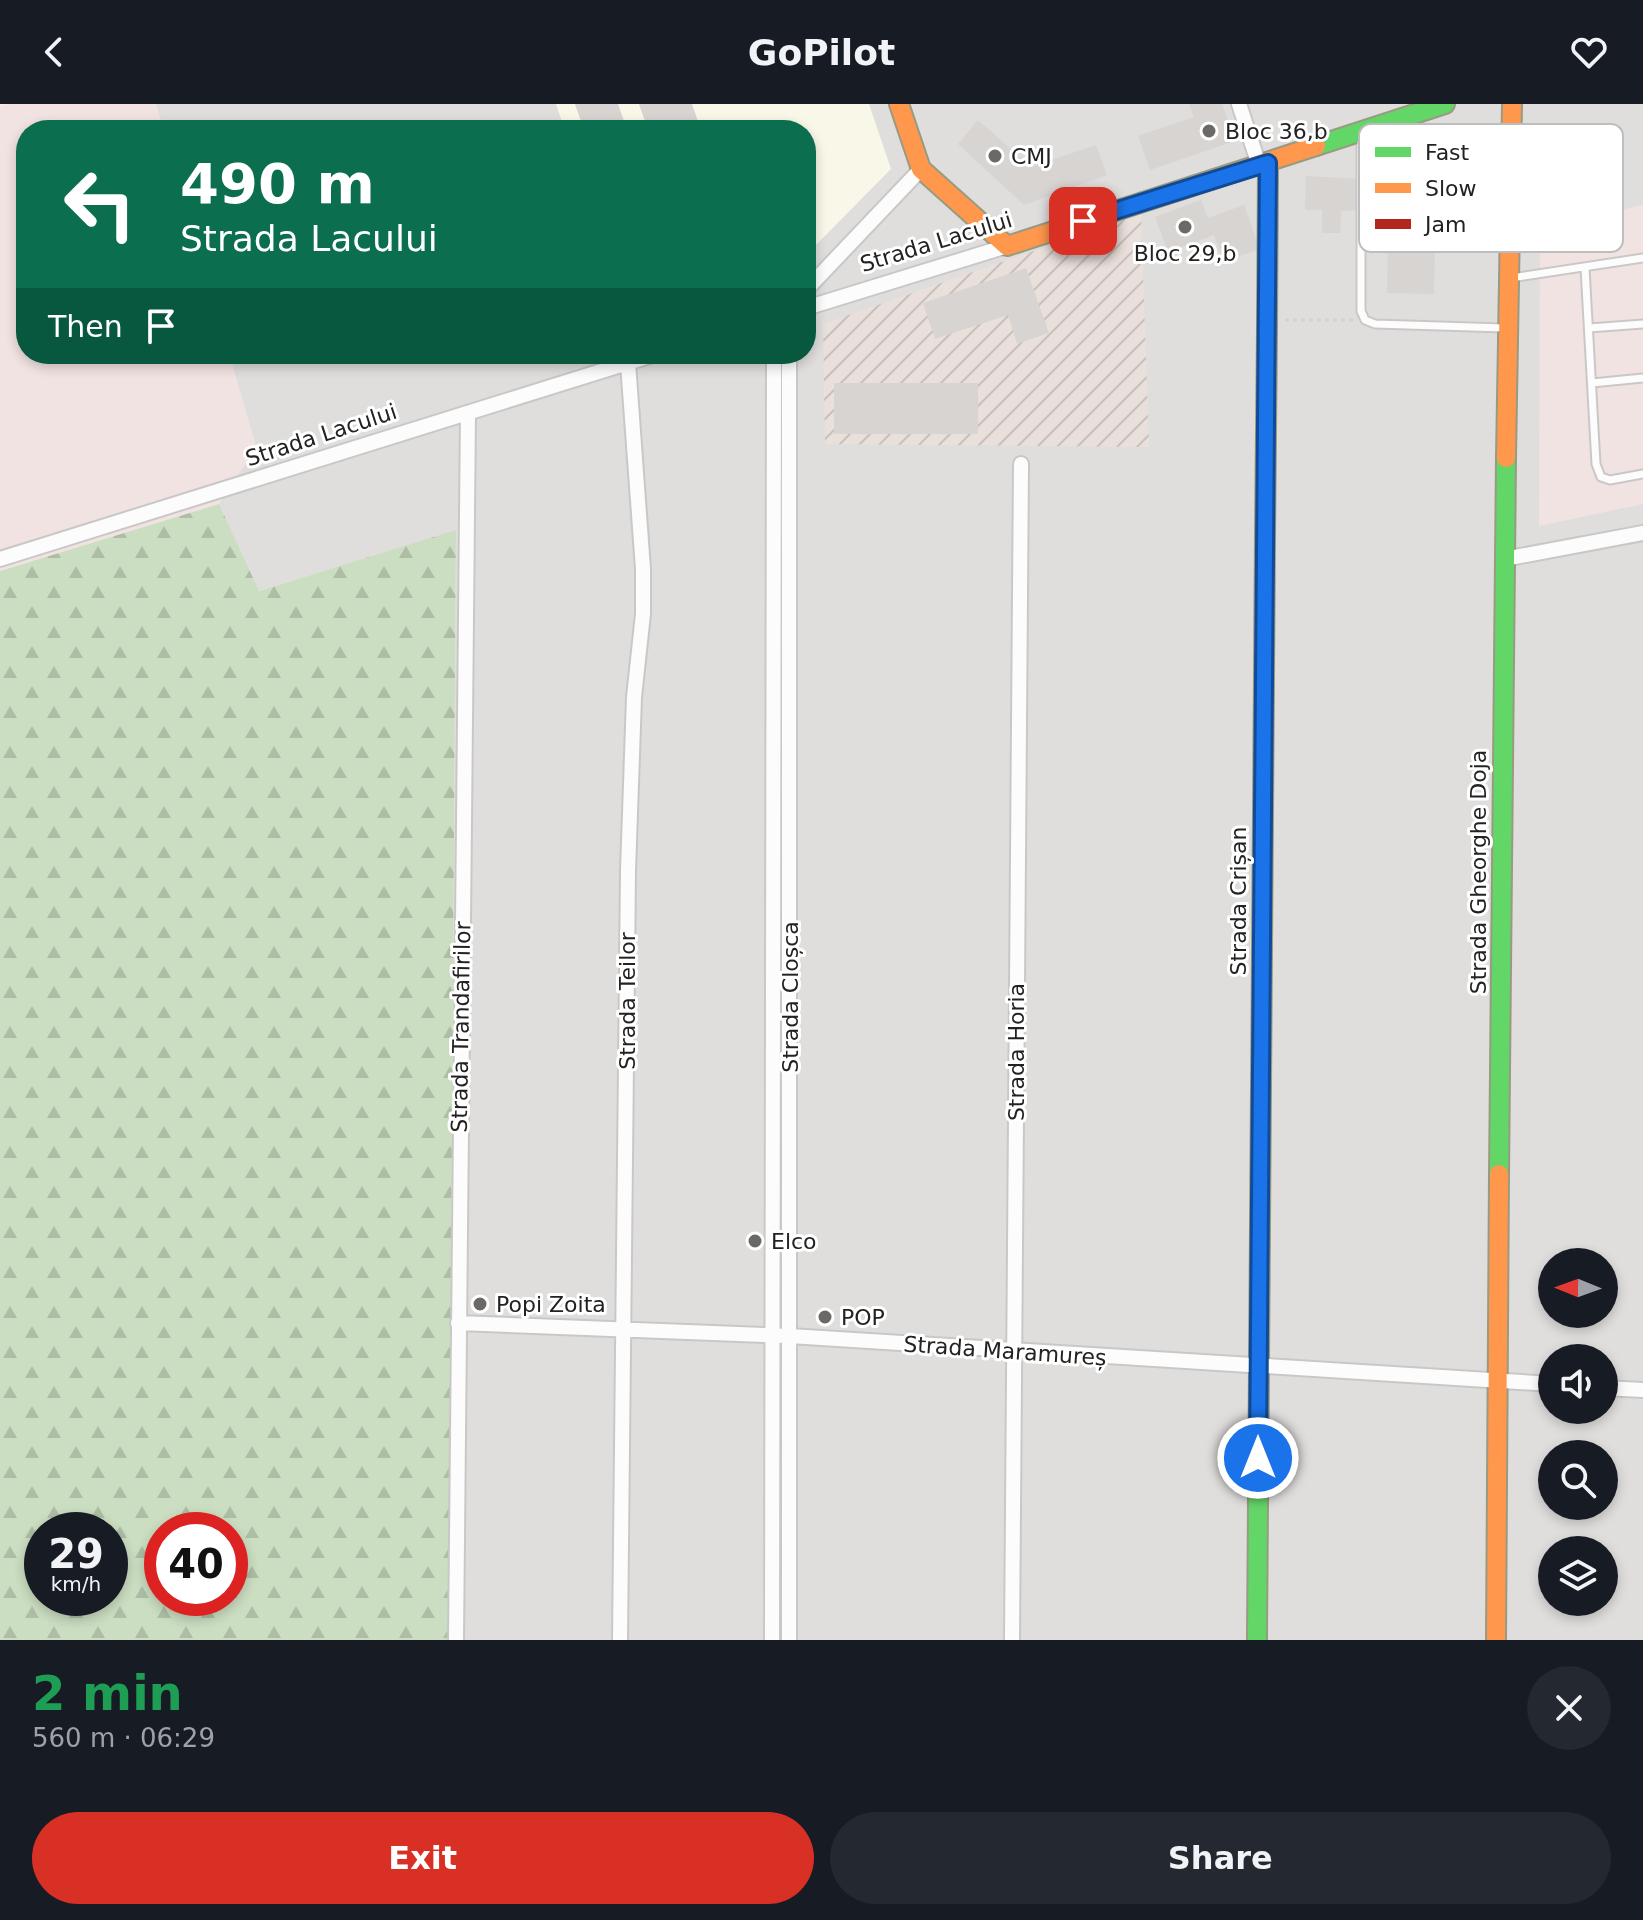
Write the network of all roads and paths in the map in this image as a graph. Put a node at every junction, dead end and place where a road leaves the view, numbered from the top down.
1 (899, 104) edge
2 (1239, 104) edge
3 (1445, 104) edge
4 (1512, 104) edge
5 (1385, 124) edge
6 (1512, 124) edge
7 (1359, 133) edge
8 (1264, 164) junction
9 (921, 169) junction
10 (1007, 246) junction
11 (1361, 252) edge
12 (1509, 252) edge
13 (1643, 258) edge
14 (1585, 268) junction
15 (816, 279) edge
16 (1509, 279) junction
17 (816, 305) edge
18 (1267, 319) junction
19 (1365, 320) junction
20 (1643, 324) edge
21 (1507, 328) junction
22 (1589, 328) junction
23 (625, 364) edge
24 (628, 364) edge
25 (774, 364) edge
26 (789, 364) edge
27 (1643, 378) edge
28 (1592, 383) junction
29 (468, 413) junction
30 (1021, 464) dead end
31 (1643, 474) edge
32 (1643, 533) edge
33 (0, 559) edge
34 (1504, 559) junction
35 (458, 1323) junction
36 (625, 1329) junction
37 (790, 1336) junction
38 (772, 1337) junction
39 (1014, 1352) junction
40 (1258, 1367) junction
41 (1498, 1381) junction
42 (1538, 1383) edge
43 (1618, 1389) edge
44 (1643, 1390) edge
45 (456, 1640) edge
46 (620, 1640) edge
47 (772, 1640) edge
48 (789, 1640) edge
49 (1012, 1640) edge
50 (1257, 1640) edge
51 (1496, 1640) edge

1 - 9 street
2 - 8 street
3 - 5 street, Strada Lacului
4 - 6 street, Strada Gheorghe Doja
7 - 8 street, Strada Lacului
8 - 10 street, Strada Lacului
8 - 18 street, Strada Crișan
9 - 10 street
9 - 15 street
10 - 17 street, Strada Lacului
11 - 19 lane
12 - 16 street, Strada Gheorghe Doja
13 - 14 lane
14 - 16 lane
14 - 22 lane
16 - 21 street, Strada Gheorghe Doja
18 - 19 path
18 - 40 street, Strada Crișan
19 - 21 lane
20 - 22 lane
21 - 34 street, Strada Gheorghe Doja
22 - 28 lane
23 - 29 street, Strada Lacului
24 - 36 street, Strada Teilor
25 - 38 street, Strada Cloșca
26 - 37 street, Strada Cloșca
27 - 28 lane
28 - 31 lane
29 - 33 street, Strada Lacului
29 - 35 street, Strada Trandafirilor
30 - 39 street, Strada Horia
32 - 34 street
34 - 41 street, Strada Gheorghe Doja
35 - 36 street, Strada Maramureș
35 - 45 street, Strada Trandafirilor
36 - 38 street, Strada Maramureș
36 - 46 street, Strada Teilor
37 - 38 street, Strada Maramureș
37 - 39 street, Strada Maramureș
37 - 48 street, Strada Cloșca
38 - 47 street, Strada Cloșca
39 - 40 street, Strada Maramureș
39 - 49 street, Strada Horia
40 - 41 street, Strada Maramureș
40 - 50 street, Strada Crișan
41 - 42 street, Strada Maramureș
41 - 51 street, Strada Gheorghe Doja
43 - 44 street

